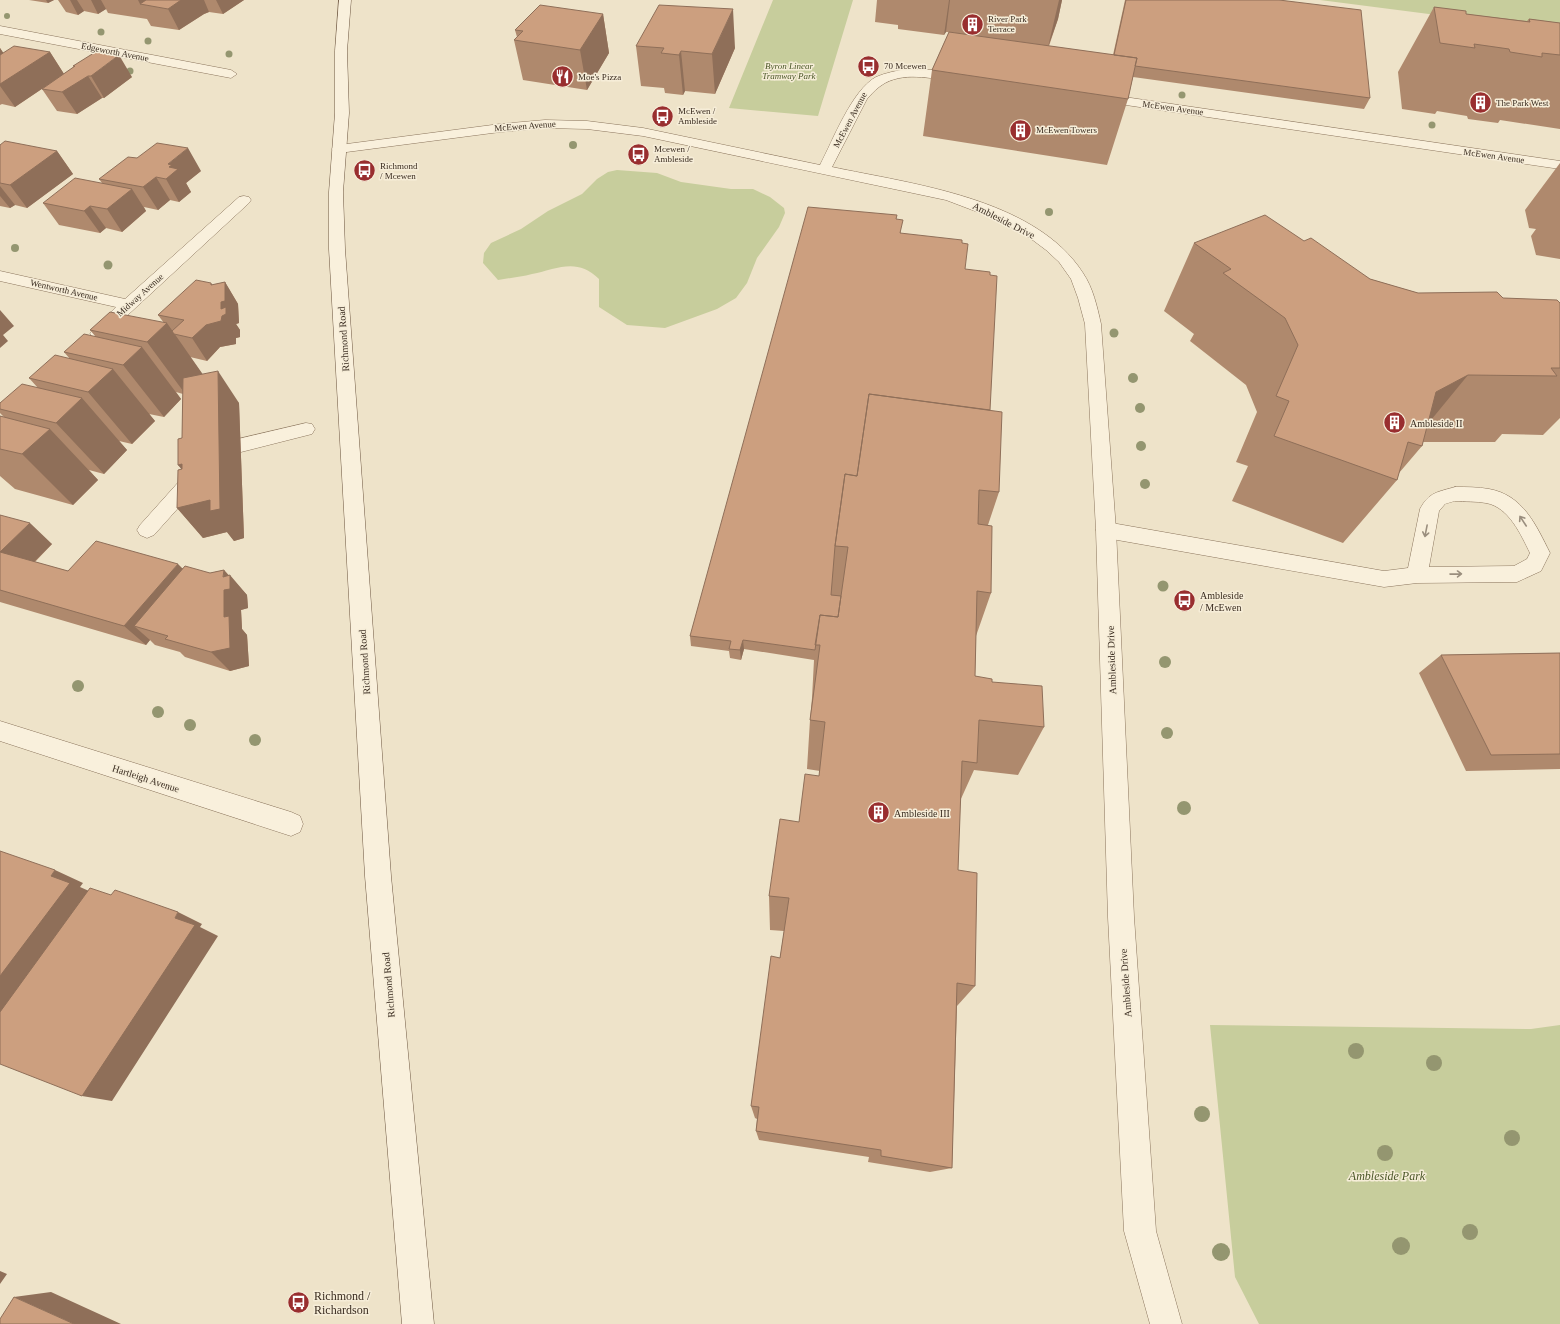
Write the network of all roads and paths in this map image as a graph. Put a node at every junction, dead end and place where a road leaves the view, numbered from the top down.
1 (345, 0) edge
2 (0, 30) edge
3 (230, 74) dead end
4 (972, 79) edge
5 (1081, 95) edge
6 (339, 149) junction
7 (1560, 166) edge
8 (824, 170) junction
9 (244, 200) dead end
10 (0, 276) edge
11 (129, 305) junction
12 (85, 344) edge
13 (306, 429) dead end
14 (241, 445) dead end
15 (206, 454) edge
16 (147, 530) dead end
17 (1106, 530) junction
18 (1417, 575) junction
19 (0, 731) edge
20 (291, 824) dead end
21 (418, 1324) edge
22 (1166, 1324) edge

1 - 6 street, Richmond Road
2 - 3 street, Edgeworth Avenue
4 - 8 street, McEwen Avenue
5 - 7 street, McEwen Avenue
6 - 8 street, McEwen Avenue
6 - 21 street, Richmond Road
8 - 17 street, Ambleside Drive
9 - 11 street, Midway Avenue
10 - 11 street, Wentworth Avenue
11 - 12 street, Midway Avenue
13 - 14 street
15 - 16 street
17 - 18 street
17 - 22 street, Ambleside Drive
18 -> 18 street
19 - 20 street, Hartleigh Avenue

